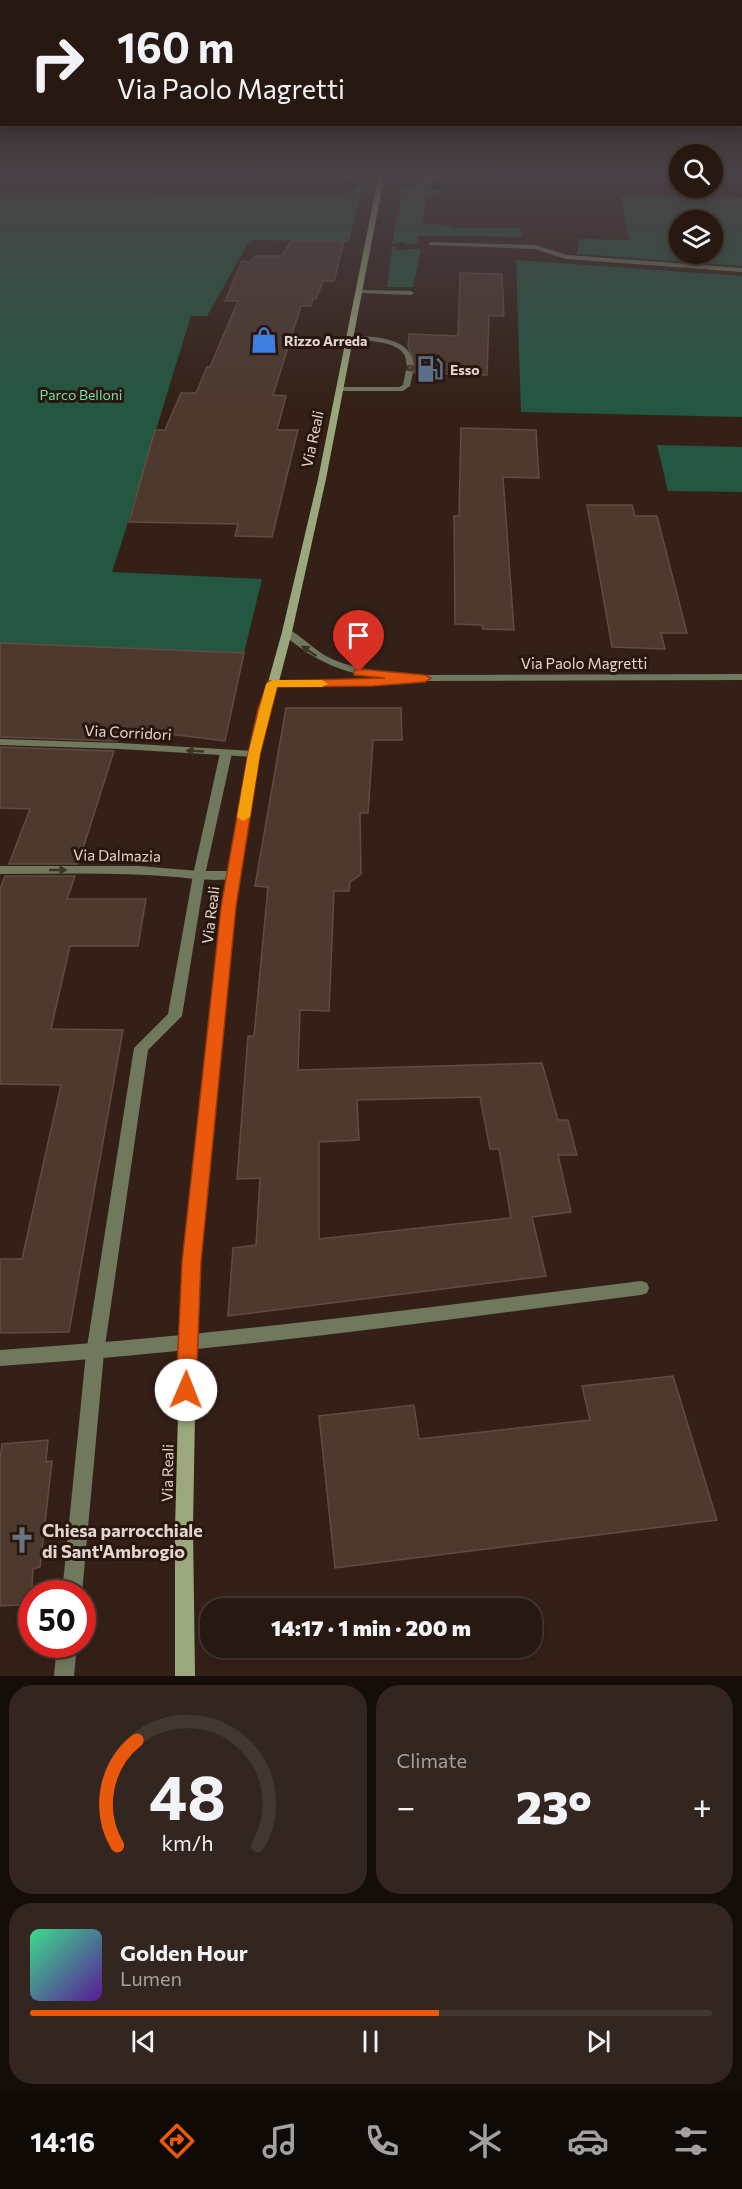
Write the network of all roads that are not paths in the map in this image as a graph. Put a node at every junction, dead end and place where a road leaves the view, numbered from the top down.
1 (368, 251) edge
2 (554, 251) edge
3 (742, 270) edge
4 (361, 291) junction
5 (411, 293) dead end
6 (351, 338) junction
7 (410, 363) dead end
8 (409, 372) dead end
9 (341, 389) junction
10 (287, 632) junction
11 (742, 677) edge
12 (425, 678) junction
13 (272, 684) junction
14 (0, 742) edge
15 (226, 753) junction
16 (254, 754) junction
17 (0, 870) edge
18 (199, 875) junction
19 (233, 875) junction
20 (640, 1288) dead end
21 (187, 1344) junction
22 (95, 1353) junction
23 (0, 1358) edge
24 (73, 1580) edge
25 (66, 1658) edge
26 (64, 1676) edge
27 (185, 1676) edge

1 - 4 main road, Via Reali
2 - 3 street
4 - 5 street
4 - 6 main road, Via Reali
6 - 7 street
6 - 9 main road, Via Reali
8 - 9 street
9 - 10 main road, Via Reali
12 -> 10 street, Via Paolo Magretti
10 - 13 main road, Via Reali
11 - 12 street, Via Paolo Magretti
12 - 13 street, Via Paolo Magretti
13 - 16 main road, Via Reali
15 -> 14 street, Via Corridori
15 - 16 street, Via Corridori
15 - 18 street
16 - 19 main road, Via Reali
17 -> 18 street, Via Dalmazia
18 - 19 street, Via Dalmazia
18 - 22 street
19 - 21 main road, Via Reali
20 - 21 street
21 - 22 street
21 - 27 main road, Via Reali
22 - 23 street
22 - 24 street
25 - 26 street

